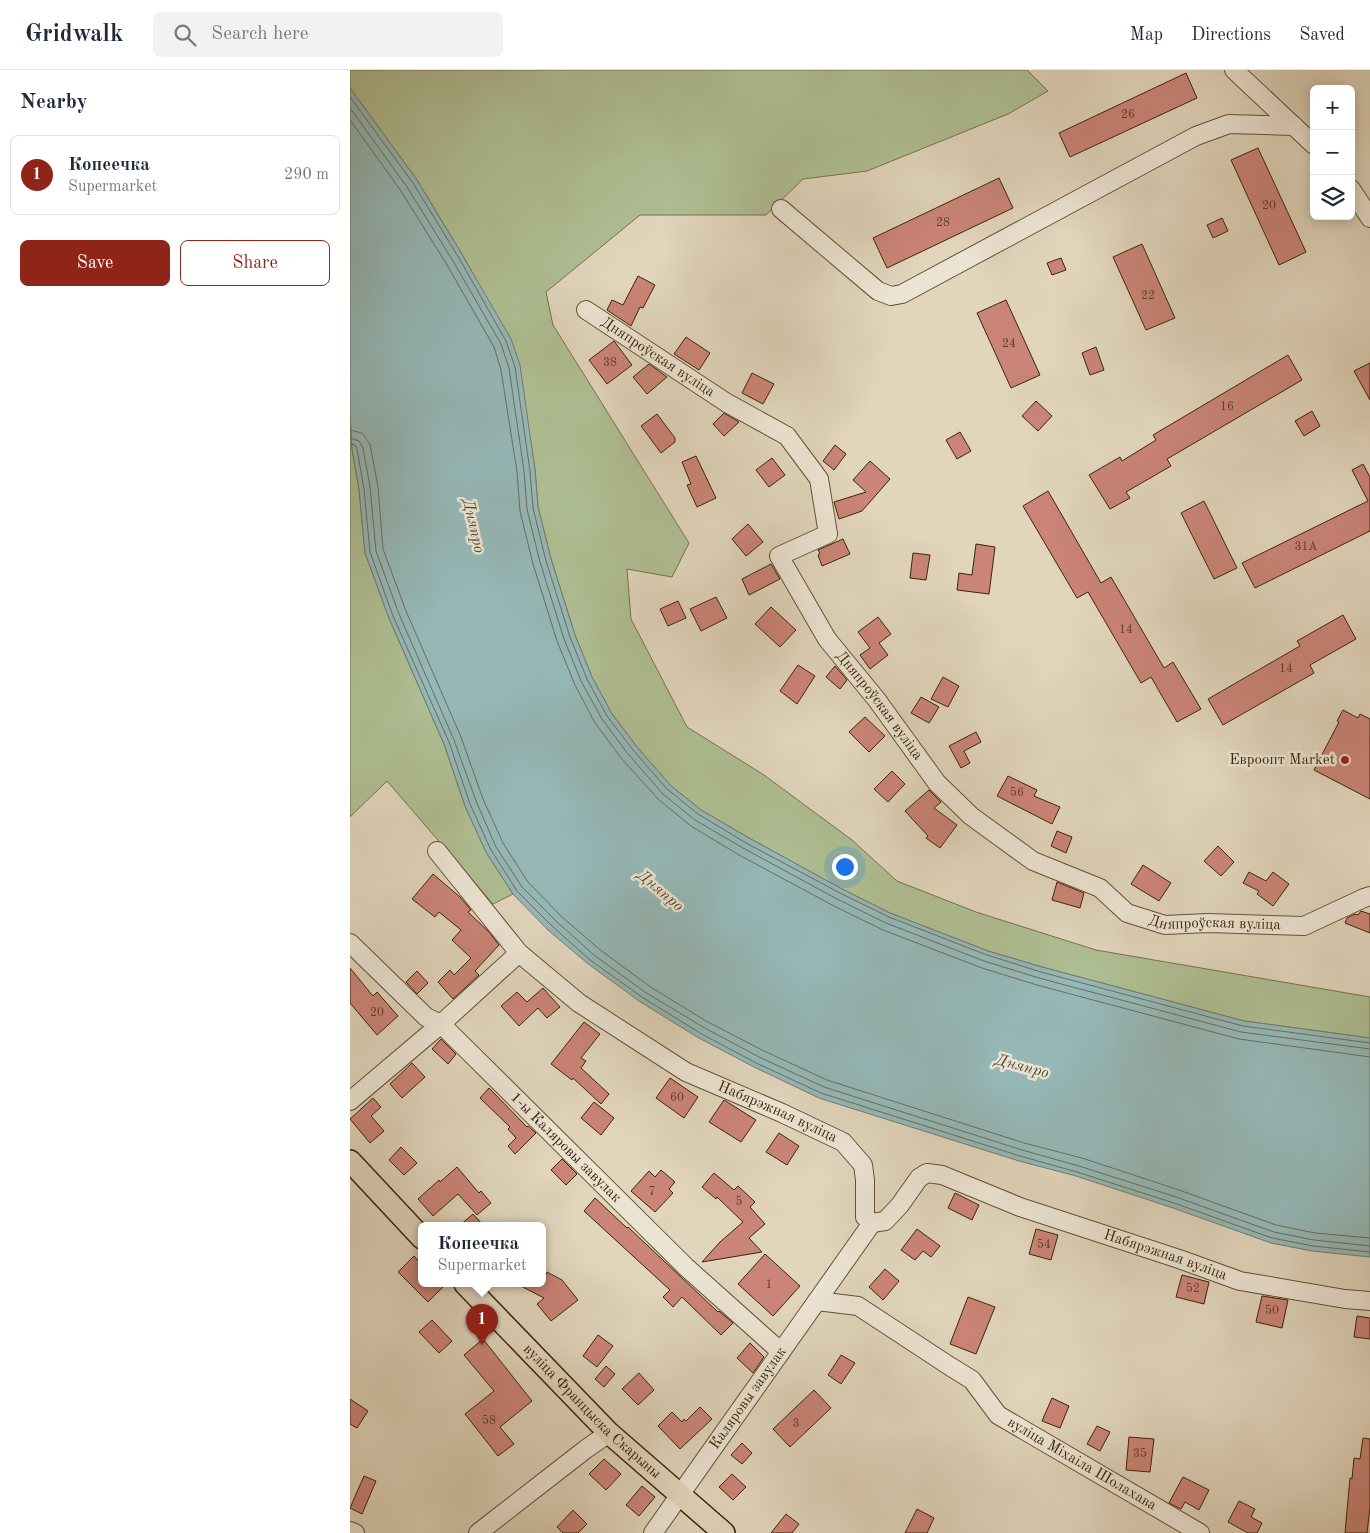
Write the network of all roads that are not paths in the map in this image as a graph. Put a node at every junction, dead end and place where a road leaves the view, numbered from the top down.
1 (1234, 70) edge
2 (1294, 126) junction
3 (1310, 141) edge
4 (1355, 195) edge
5 (781, 209) dead end
6 (1370, 218) edge
7 (586, 310) dead end
8 (438, 851) dead end
9 (1370, 896) edge
10 (350, 943) edge
11 (519, 953) junction
12 (441, 1024) junction
13 (350, 1100) edge
14 (350, 1161) edge
15 (872, 1223) junction
16 (418, 1234) edge
17 (468, 1287) edge
18 (817, 1300) junction
19 (1370, 1300) edge
20 (781, 1352) junction
21 (609, 1433) junction
22 (680, 1495) junction
23 (350, 1531) edge
24 (355, 1533) edge
25 (478, 1533) edge
26 (653, 1533) edge
27 (724, 1533) edge
28 (1200, 1533) edge

1 - 2 street
2 - 3 street
2 - 5 street
4 - 6 street
7 - 9 street, Дняпроўская вуліца
8 - 11 street, Набярэжная вуліца
10 - 12 street, 1-ы Каляровы завулак
11 - 12 street
11 - 15 street, Набярэжная вуліца
12 - 13 street
12 - 20 street, 1-ы Каляровы завулак
14 - 16 main road
15 - 18 street, Каляровы завулак
15 - 19 street, Набярэжная вуліца
17 - 21 main road, вуліца Францыска Скарыны
18 - 20 street, Каляровы завулак
18 - 28 street, вуліца Міхаіла Шолахава
20 - 22 street, Каляровы завулак
21 - 22 main road, вуліца Францыска Скарыны
21 - 25 street
22 - 26 street, Каляровы завулак
22 - 27 main road, вуліца Францыска Скарыны
23 - 24 street

